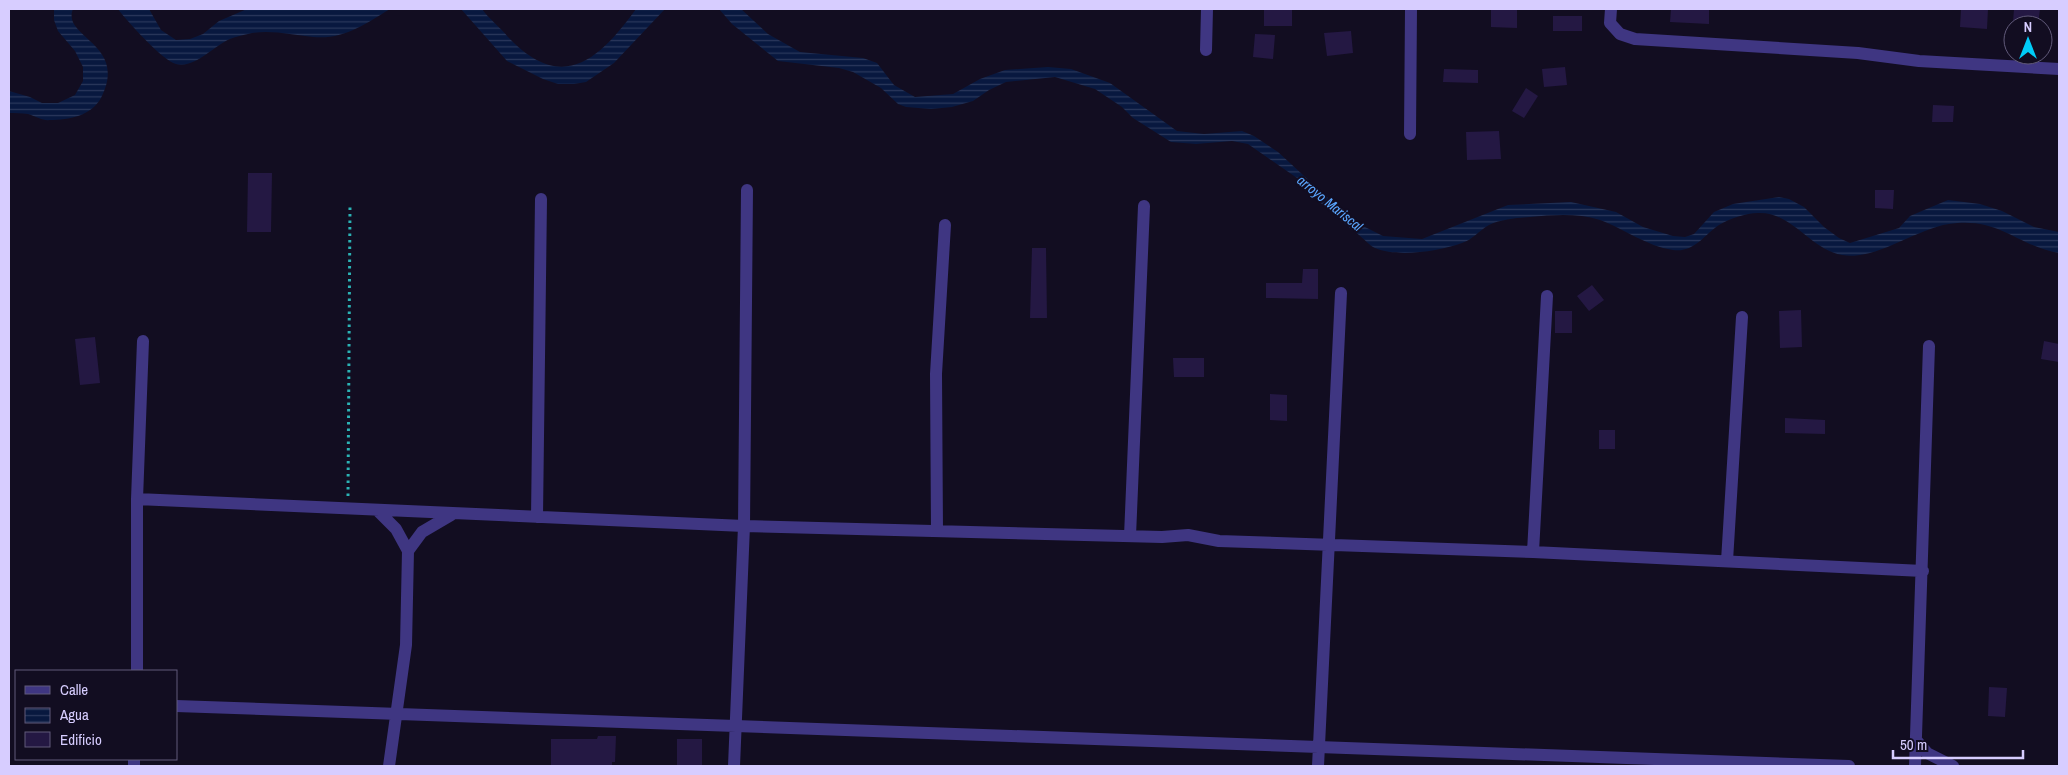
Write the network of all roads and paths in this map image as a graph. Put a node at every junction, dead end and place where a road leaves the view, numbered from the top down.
1 (1207, 9) edge
2 (1410, 9) edge
3 (1611, 9) edge
4 (1206, 50) dead end
5 (2059, 69) edge
6 (1410, 134) dead end
7 (747, 190) dead end
8 (541, 200) dead end
9 (350, 206) dead end
10 (1144, 206) dead end
11 (945, 225) dead end
12 (1340, 293) dead end
13 (1547, 296) dead end
14 (1742, 317) dead end
15 (143, 341) dead end
16 (1929, 346) dead end
17 (137, 499) junction
18 (348, 509) junction
19 (378, 511) junction
20 (454, 514) junction
21 (537, 517) junction
22 (744, 526) junction
23 (937, 531) junction
24 (1130, 536) junction
25 (1330, 545) junction
26 (408, 551) junction
27 (1533, 552) junction
28 (1727, 561) junction
29 (1922, 571) junction
30 (137, 670) edge
31 (178, 706) edge
32 (397, 714) junction
33 (736, 726) junction
34 (1916, 740) junction
35 (1319, 746) junction
36 (389, 766) edge
37 (734, 766) edge
38 (1318, 766) edge
39 (1849, 766) edge
40 (1915, 766) edge
41 (1953, 766) edge

1 - 4 street
2 - 6 street
3 - 5 street
7 - 22 street
8 - 21 street
9 - 18 path
10 - 24 street
11 - 23 street
12 - 25 street
13 - 27 street
14 - 28 street
15 - 17 street
16 - 29 street
17 - 18 street
17 - 30 street
18 - 19 street
19 - 20 street
19 - 26 street
20 - 21 street
20 - 26 street
21 - 22 street
22 - 23 street
22 - 33 street
23 - 24 street
24 - 25 street
25 - 27 street
25 - 35 street
26 - 32 street
27 - 28 street
28 - 29 street
29 - 34 street
31 - 32 street
32 - 33 street
32 - 36 street
33 - 35 street
33 - 37 street
34 - 40 street
34 - 41 street
35 - 38 street
35 - 39 street

